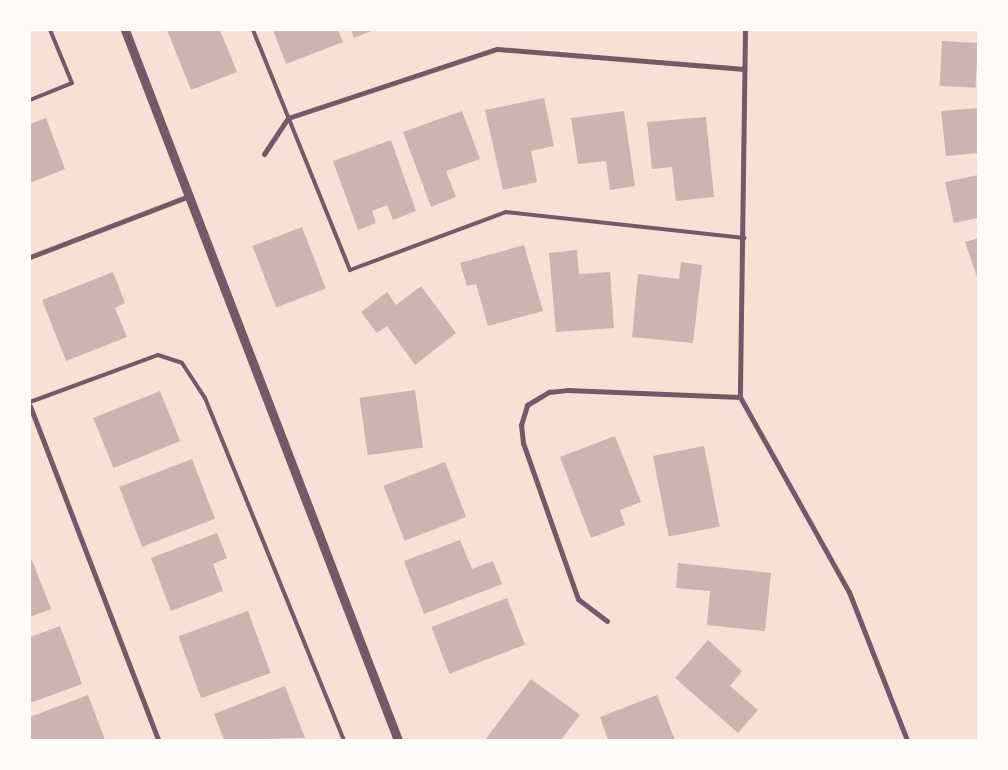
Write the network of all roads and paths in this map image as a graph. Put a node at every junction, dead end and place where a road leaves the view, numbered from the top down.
1 (50, 30) edge
2 (125, 30) edge
3 (254, 30) edge
4 (745, 30) edge
5 (744, 69) junction
6 (30, 100) edge
7 (288, 118) junction
8 (264, 154) dead end
9 (189, 196) junction
10 (745, 238) junction
11 (30, 257) edge
12 (740, 397) junction
13 (30, 402) edge
14 (30, 406) edge
15 (608, 621) dead end
16 (158, 740) edge
17 (344, 740) edge
18 (398, 740) edge
19 (907, 740) edge

1 - 6 lane
2 - 9 street
3 - 7 lane
4 - 5 street
5 - 7 street
5 - 10 street
7 - 8 street
7 - 10 lane
9 - 11 street
9 - 18 street
10 - 12 street
12 - 15 street
12 - 19 street
13 - 17 lane
14 - 16 street

